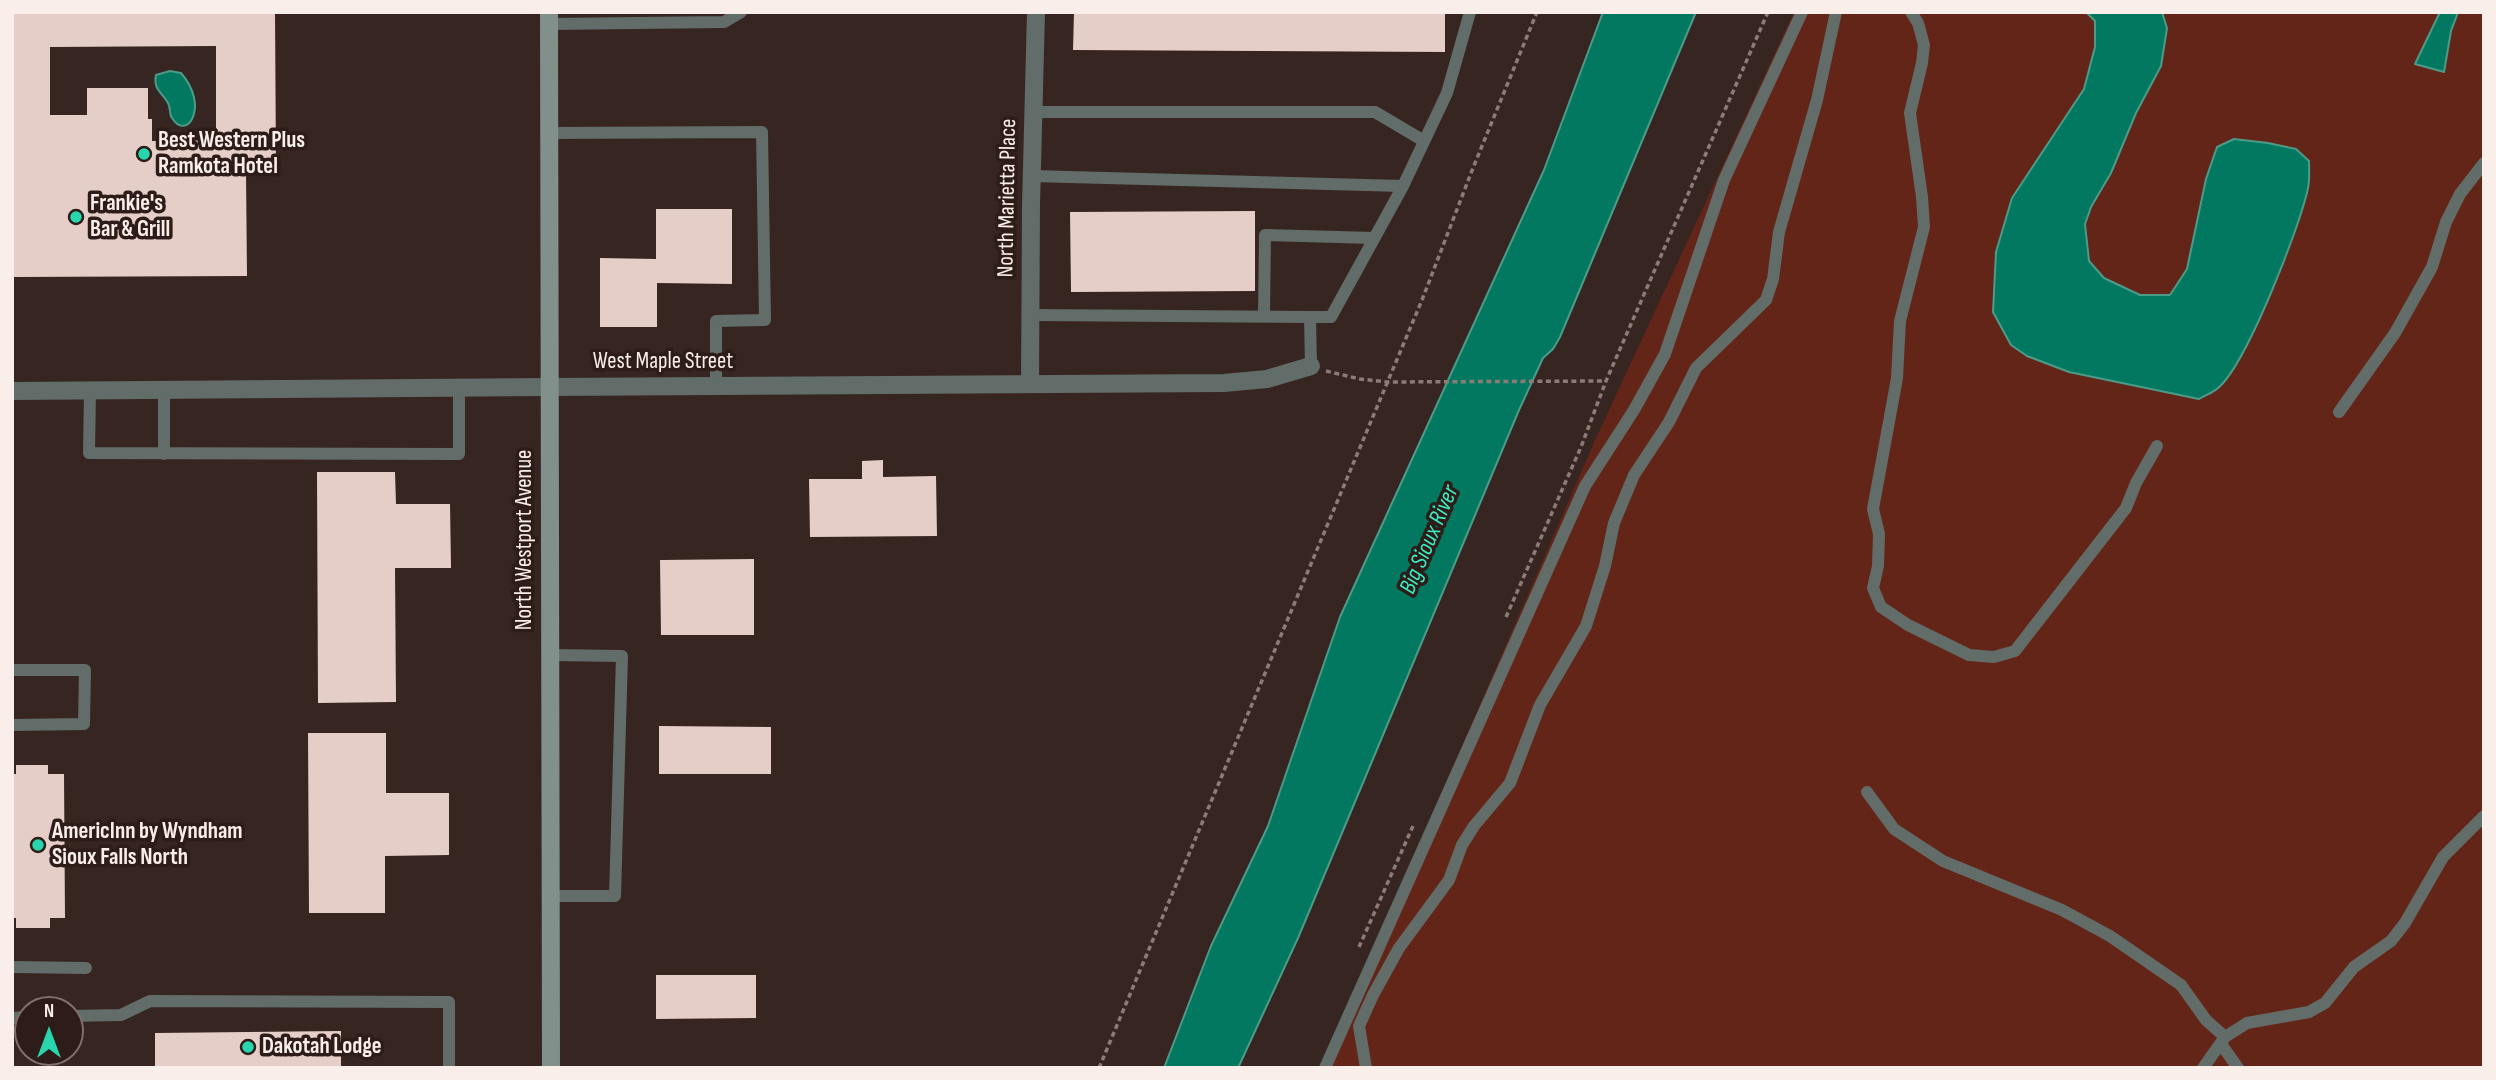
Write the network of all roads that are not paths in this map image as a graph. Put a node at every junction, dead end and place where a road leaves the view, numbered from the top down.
1 (741, 12) edge
2 (1036, 12) edge
3 (1469, 12) edge
4 (1802, 12) edge
5 (1836, 12) edge
6 (1911, 12) edge
7 (549, 18) edge
8 (1033, 112) junction
9 (549, 133) junction
10 (1424, 141) junction
11 (2484, 163) edge
12 (1032, 176) junction
13 (1403, 186) junction
14 (1374, 238) junction
15 (1031, 315) junction
16 (1264, 316) junction
17 (1310, 317) junction
18 (1311, 366) joint
19 (1030, 384) junction
20 (716, 386) junction
21 (549, 387) junction
22 (459, 388) junction
23 (90, 390) junction
24 (164, 390) junction
25 (12, 391) edge
26 (2339, 412) dead end
27 (2157, 446) dead end
28 (164, 454) junction
29 (550, 655) junction
30 (12, 670) edge
31 (12, 725) edge
32 (1867, 792) dead end
33 (2484, 816) edge
34 (551, 896) junction
35 (12, 967) edge
36 (86, 968) dead end
37 (84, 1016) edge
38 (2223, 1041) junction
39 (449, 1068) edge
40 (551, 1068) edge
41 (1325, 1068) edge
42 (1366, 1068) edge
43 (2203, 1068) edge
44 (2238, 1068) edge

1 - 7 lane
2 - 8 street, North Marietta Place
3 - 10 lane
4 - 41 lane
5 - 42 lane
6 - 27 lane
7 - 9 main road, North Westport Avenue
8 - 10 lane
8 - 12 street, North Marietta Place
9 - 20 lane
9 - 21 main road, North Westport Avenue
10 - 13 lane
11 - 26 lane
12 - 13 lane
12 - 15 street, North Marietta Place
13 - 14 lane
14 - 16 lane
14 - 17 lane
15 - 16 lane
15 - 19 street, North Marietta Place
16 - 17 lane
17 - 18 lane
18 - 19 street, West Maple Street
19 - 20 street, West Maple Street
20 - 21 street, West Maple Street
21 - 22 street, West Maple Street
21 - 29 main road, North Westport Avenue
22 - 24 street, West Maple Street
22 - 28 lane
23 - 24 street, West Maple Street
23 - 25 street, West Maple Street
23 - 28 lane
24 - 28 lane
29 - 34 main road, North Westport Avenue
29 - 34 lane
30 - 31 lane
32 - 38 lane
33 - 38 lane
34 - 40 main road, North Westport Avenue
35 - 36 lane
37 - 39 lane
38 - 43 lane
38 - 44 lane

